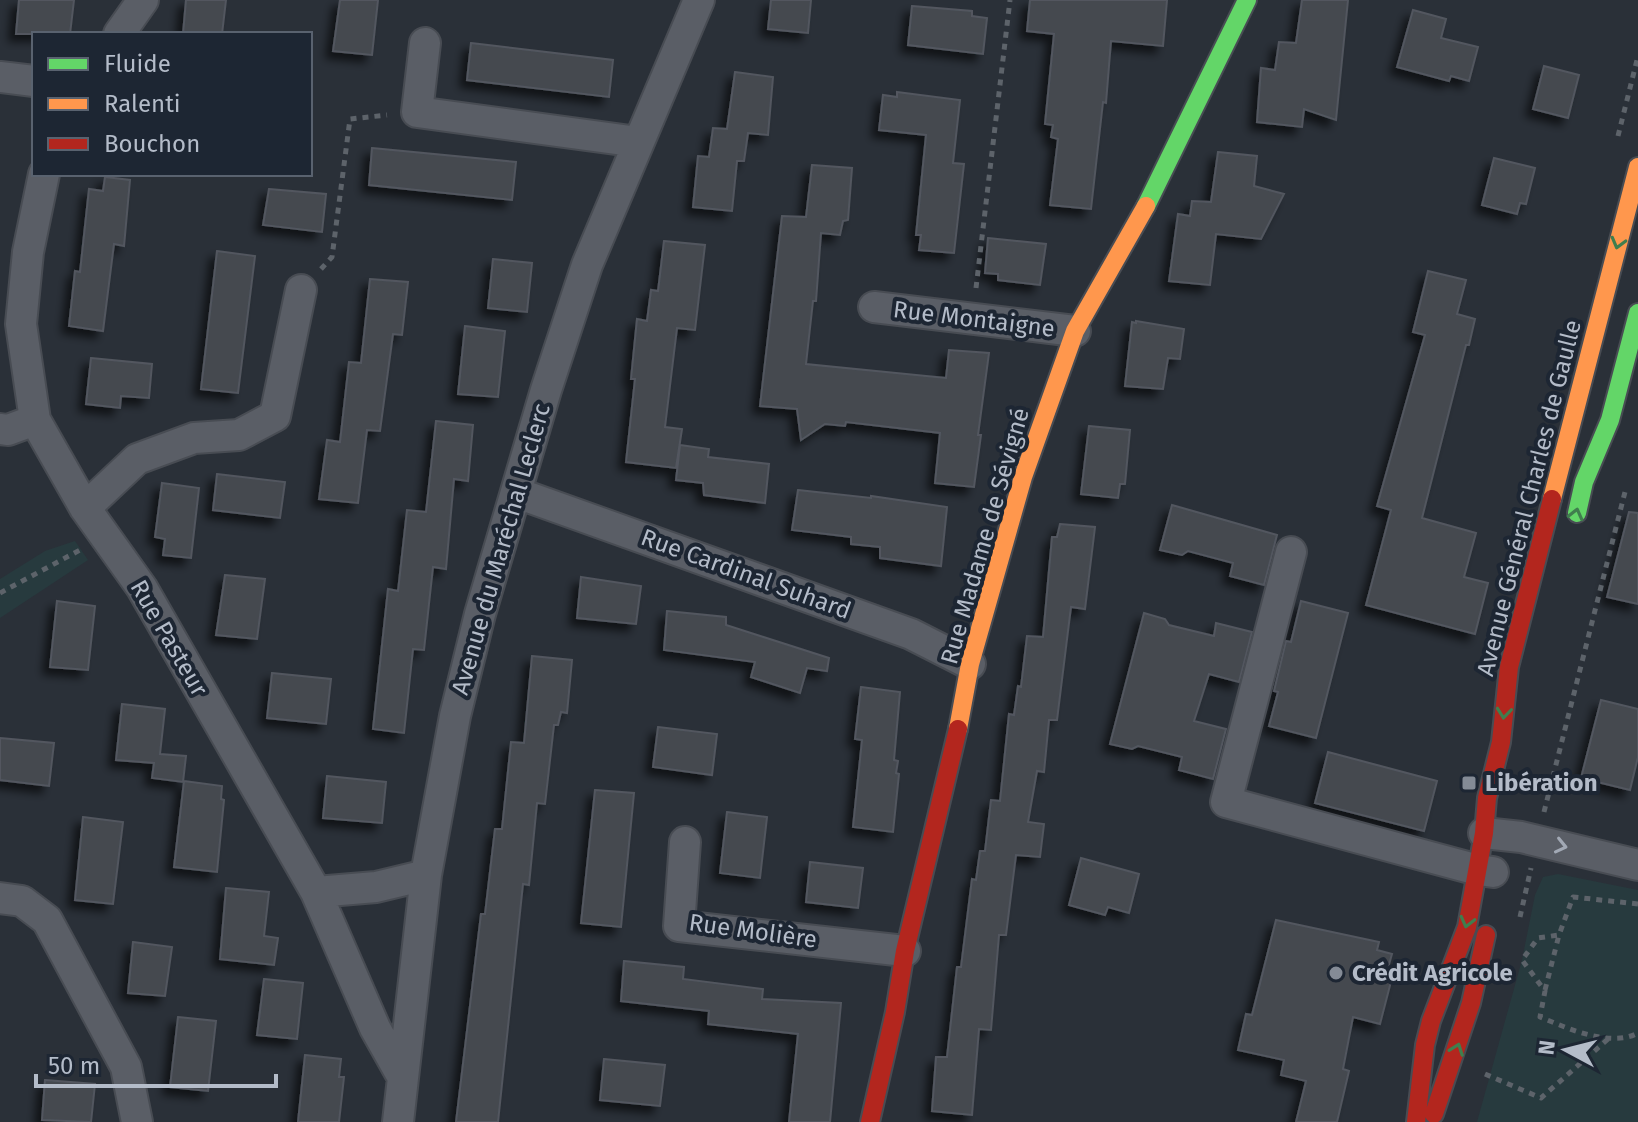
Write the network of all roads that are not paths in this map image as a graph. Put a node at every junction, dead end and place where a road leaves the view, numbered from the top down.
1 (143, 0) edge
2 (699, 0) edge
3 (1247, 0) edge
4 (120, 32) edge
5 (425, 43) dead end
6 (0, 77) edge
7 (32, 81) edge
8 (638, 142) junction
9 (1638, 167) edge
10 (44, 176) edge
11 (301, 290) road end
12 (874, 307) dead end
13 (1638, 313) edge
14 (1075, 331) junction
15 (35, 420) junction
16 (0, 429) edge
17 (517, 493) junction
18 (85, 508) junction
19 (1573, 526) dead end
20 (1291, 552) dead end
21 (970, 664) junction
22 (1497, 830) junction
23 (685, 842) dead end
24 (1638, 865) edge
25 (426, 875) junction
26 (1489, 876) junction
27 (316, 892) junction
28 (0, 898) edge
29 (1489, 914) dead end
30 (905, 951) junction
31 (402, 1076) junction
32 (137, 1122) edge
33 (398, 1122) edge
34 (870, 1122) edge
35 (1416, 1122) edge
36 (1431, 1122) edge

1 - 4 street
2 - 8 street, Avenue du Maréchal Leclerc
3 - 14 main road, Rue Madame de Sévigné
5 - 8 street
6 - 7 street
8 - 17 street, Avenue du Maréchal Leclerc
9 -> 22 main road, Avenue Général Charles de Gaulle
10 - 15 street
11 - 18 street
12 - 14 street, Rue Montaigne
19 -> 13 main road, Avenue Général Charles de Gaulle
14 - 21 main road, Rue Madame de Sévigné
15 - 16 street
15 - 18 street, Rue Pasteur
17 - 21 street, Rue Cardinal Suhard
17 - 25 street, Avenue du Maréchal Leclerc
18 - 27 street, Rue Pasteur
20 - 26 street
21 - 30 main road, Rue Madame de Sévigné
22 -> 24 street
22 - 26 main road, Avenue Général Charles de Gaulle
23 - 30 street, Rue Molière
25 - 27 street
25 - 31 street, Avenue du Maréchal Leclerc
26 -> 35 main road
27 - 31 street, Rue Pasteur
28 - 32 street
36 -> 29 main road
30 - 34 main road, Rue Madame de Sévigné
31 - 33 street, Avenue du Maréchal Leclerc

